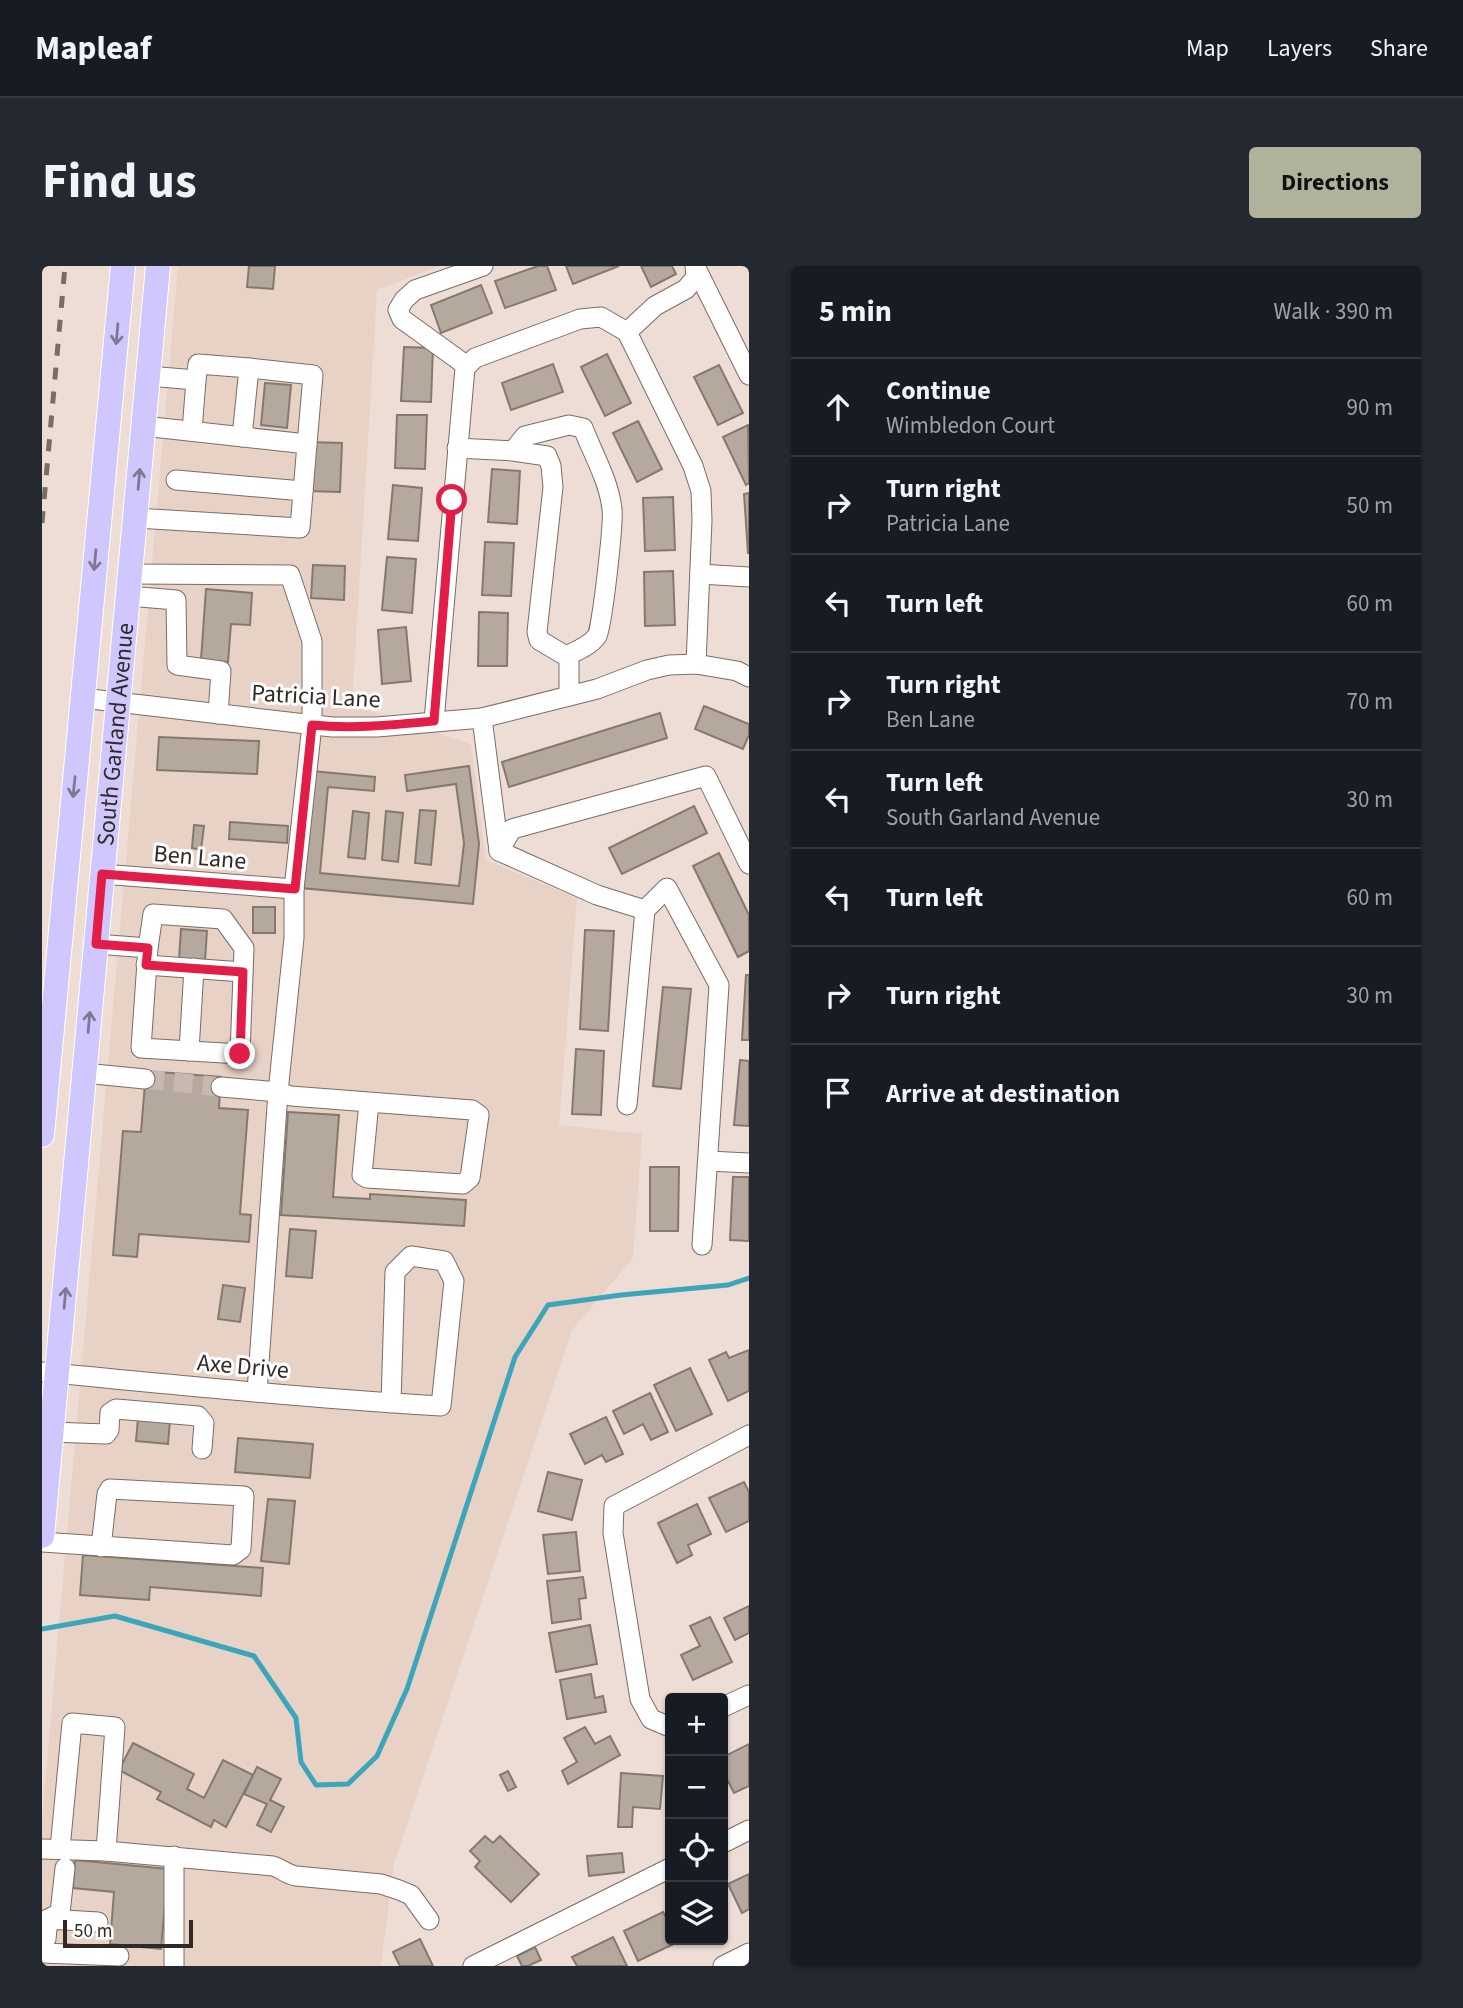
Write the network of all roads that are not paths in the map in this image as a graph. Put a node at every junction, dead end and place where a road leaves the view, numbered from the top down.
1 (123, 266) edge
2 (158, 266) edge
3 (483, 266) edge
4 (696, 268) edge
5 (627, 332) junction
6 (467, 366) junction
7 (249, 368) junction
8 (749, 375) edge
9 (148, 376) junction
10 (196, 380) junction
11 (143, 426) junction
12 (192, 431) junction
13 (242, 437) junction
14 (307, 444) junction
15 (457, 448) junction
16 (513, 451) junction
17 (176, 480) dead end
18 (303, 491) junction
19 (136, 518) junction
20 (700, 575) junction
21 (749, 577) edge
22 (129, 585) junction
23 (569, 654) junction
24 (696, 664) junction
25 (749, 677) edge
26 (569, 696) junction
27 (82, 698) junction
28 (118, 702) junction
29 (218, 714) junction
30 (482, 718) junction
31 (434, 721) junction
32 (312, 725) junction
33 (499, 851) junction
34 (749, 863) edge
35 (102, 874) junction
36 (295, 889) junction
37 (645, 910) junction
38 (96, 944) junction
39 (147, 957) junction
40 (194, 968) junction
41 (243, 972) junction
42 (189, 1051) junction
43 (85, 1073) junction
44 (145, 1079) tunnel mouth
45 (221, 1087) tunnel mouth
46 (278, 1092) junction
47 (369, 1102) junction
48 (627, 1105) dead end
49 (42, 1135) edge
50 (708, 1161) junction
51 (749, 1163) edge
52 (702, 1244) dead end
53 (52, 1327) edge
54 (49, 1373) edge
55 (257, 1392) junction
56 (391, 1403) junction
57 (51, 1432) junction
58 (749, 1435) edge
59 (202, 1449) dead end
60 (42, 1536) edge
61 (42, 1542) edge
62 (102, 1547) junction
63 (749, 1695) edge
64 (728, 1705) edge
65 (665, 1725) edge
66 (749, 1830) edge
67 (728, 1840) edge
68 (106, 1851) junction
69 (56, 1855) edge
70 (174, 1856) junction
71 (665, 1870) edge
72 (48, 1919) junction
73 (429, 1920) dead end
74 (98, 1923) dead end
75 (42, 1938) edge
76 (42, 1953) edge
77 (749, 1953) edge
78 (119, 1956) dead end
79 (473, 1965) edge
80 (726, 1965) edge
81 (174, 1966) edge

1 -> 27 main road, South Garland Avenue
2 - 9 main road, South Garland Avenue
3 - 6 street
4 - 5 street
4 - 8 street
5 - 6 street
5 - 20 street
6 - 15 street
7 - 10 street
7 - 13 street
7 - 14 street
9 - 10 street
9 - 11 main road, South Garland Avenue
10 - 12 street
11 - 12 street
19 -> 11 main road, South Garland Avenue
12 - 13 street
13 - 14 street
14 - 18 street
15 - 16 street
15 - 31 street
16 - 23 street
16 - 23 street
17 - 18 street
18 - 19 street
19 - 22 main road, South Garland Avenue
20 - 21 street
20 - 24 street
22 - 28 main road, South Garland Avenue
22 - 29 street
22 - 32 street
23 - 26 street
24 - 25 street, Patricia Lane
24 - 26 street, Patricia Lane
26 - 30 street, Patricia Lane
27 - 28 street, Patricia Lane
27 -> 49 main road, South Garland Avenue
28 - 29 street, Patricia Lane
28 - 35 main road, South Garland Avenue
29 - 32 street, Patricia Lane
30 - 31 street, Patricia Lane
30 - 33 street
31 - 32 street, Patricia Lane
32 - 36 street
33 - 34 street
33 - 37 street
35 - 36 street, Ben Lane
35 - 38 main road, South Garland Avenue
36 - 46 street
37 - 48 street
37 - 50 street
38 - 39 street
43 -> 38 main road, South Garland Avenue
39 - 40 street
39 - 41 street
39 - 42 street
40 - 41 street
40 - 42 street
41 - 42 street
43 - 44 street
53 -> 43 main road, South Garland Avenue
45 - 46 street
46 - 47 street
46 - 55 street
47 - 47 street
50 - 51 street
50 - 52 street
53 - 54 main road, South Garland Avenue
54 - 55 street, Axe Drive
54 - 57 main road, South Garland Avenue
55 - 56 street, Axe Drive
56 - 56 street, Axe Drive
57 - 59 street
57 - 60 main road, South Garland Avenue
58 - 65 street
61 - 62 street
62 - 62 street
63 - 64 street
66 - 67 street
68 - 69 street
68 - 69 street
68 - 70 street
69 - 72 street
70 - 73 street
70 - 81 street
71 - 79 street
72 - 74 street
72 - 75 street
76 - 78 street
77 - 80 street

